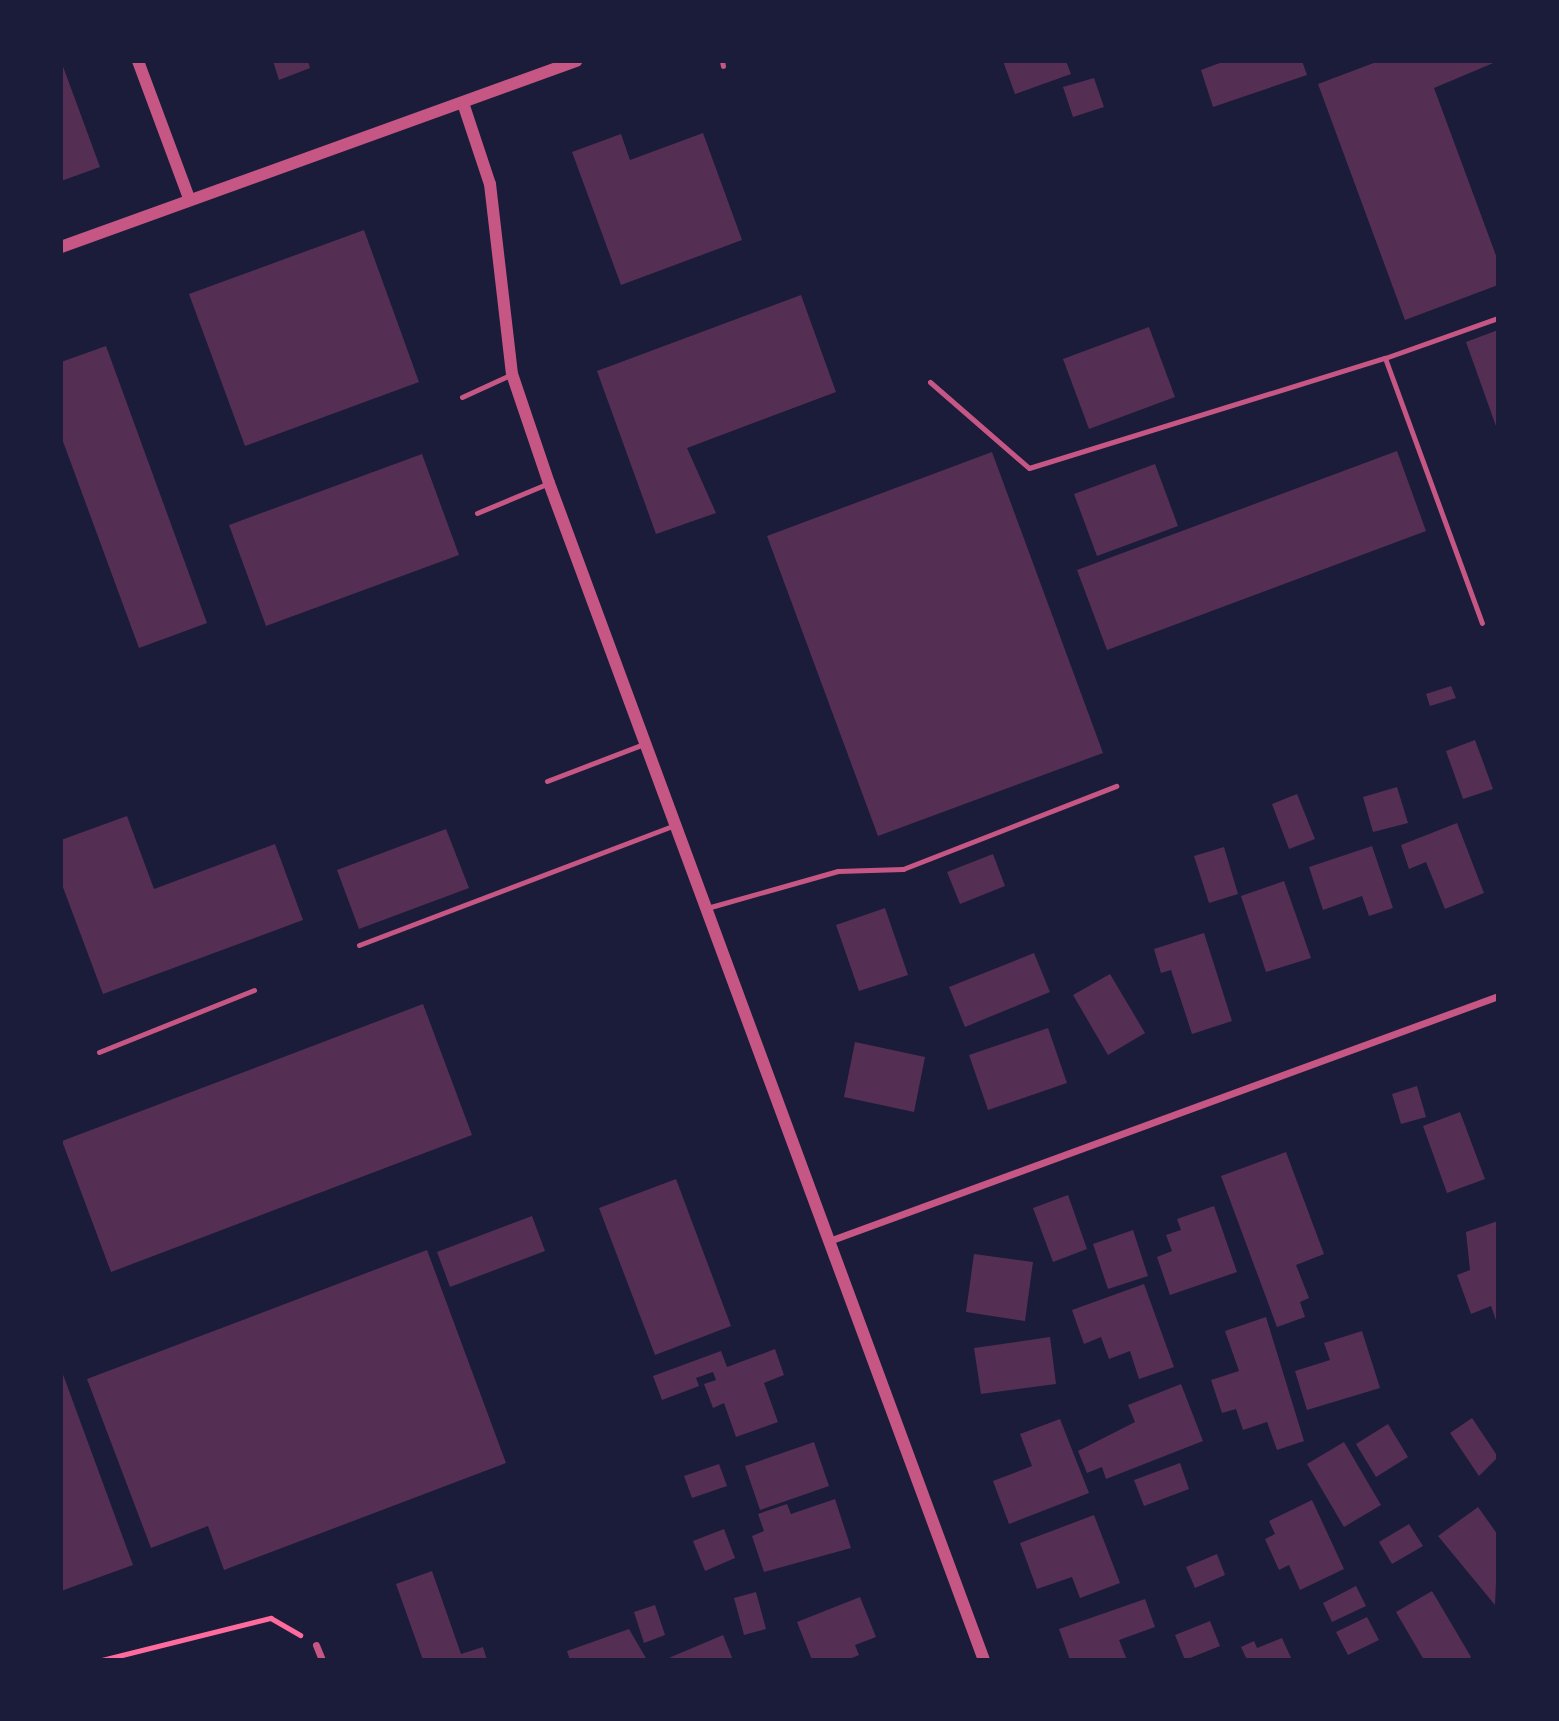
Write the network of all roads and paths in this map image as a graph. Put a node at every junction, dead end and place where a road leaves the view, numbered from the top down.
1 (138, 61) edge
2 (576, 61) edge
3 (464, 107) junction
4 (189, 198) junction
5 (61, 247) edge
6 (1498, 318) edge
7 (1385, 358) junction
8 (512, 374) junction
9 (930, 382) dead end
10 (462, 397) dead end
11 (549, 483) junction
12 (477, 513) dead end
13 (1482, 623) dead end
14 (644, 744) junction
15 (547, 781) dead end
16 (1116, 786) dead end
17 (676, 825) junction
18 (708, 908) junction
19 (359, 945) dead end
20 (254, 990) dead end
21 (1498, 996) edge
22 (99, 1052) dead end
23 (829, 1241) junction
24 (316, 1644) joint
25 (102, 1660) edge
26 (322, 1660) edge
27 (984, 1660) edge

1 - 4 street
2 - 3 street
3 - 4 street
3 - 8 street
4 - 5 street
6 - 7 lane
7 - 9 lane
7 - 13 lane
8 - 10 lane
8 - 11 street
11 - 12 lane
11 - 14 street
14 - 15 lane
14 - 17 street
16 - 18 lane
17 - 18 street
17 - 19 lane
18 - 23 street
20 - 22 lane
21 - 23 street
23 - 27 street
24 - 25 path
24 - 26 street

